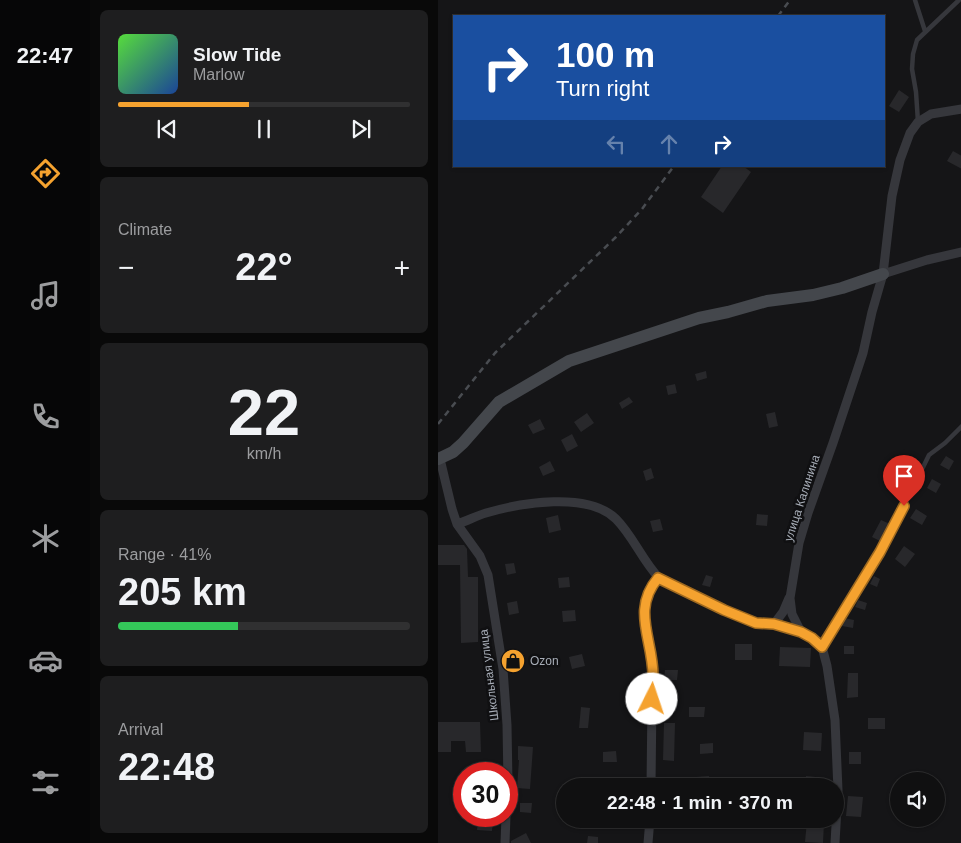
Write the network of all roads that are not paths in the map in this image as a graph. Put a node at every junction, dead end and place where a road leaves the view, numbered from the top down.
1 (915, 0) edge
2 (959, 0) edge
3 (925, 31) junction
4 (962, 109) edge
5 (918, 122) junction
6 (962, 252) edge
7 (883, 274) junction
8 (962, 426) edge
9 (439, 459) edge
10 (458, 524) junction
11 (658, 578) junction
12 (790, 598) junction
13 (774, 624) junction
14 (801, 632) junction
15 (822, 647) junction
16 (508, 762) edge
17 (651, 778) edge
18 (506, 827) edge
19 (649, 828) edge
20 (505, 843) edge
21 (648, 843) edge
22 (835, 843) edge

1 - 3 lane
2 - 3 lane
3 - 5 lane
4 - 5 street
5 - 7 street, улица Калинина
6 - 7 street
7 - 9 street
7 - 12 street, улица Калинина
8 - 15 lane
9 - 10 street, Школьная улица
10 - 11 street
10 - 16 street, Школьная улица
11 - 13 street
11 - 17 street
12 - 13 street
12 - 14 street, улица Калинина
13 - 14 street
14 - 15 street
15 - 22 street
18 - 20 street
19 - 21 street

